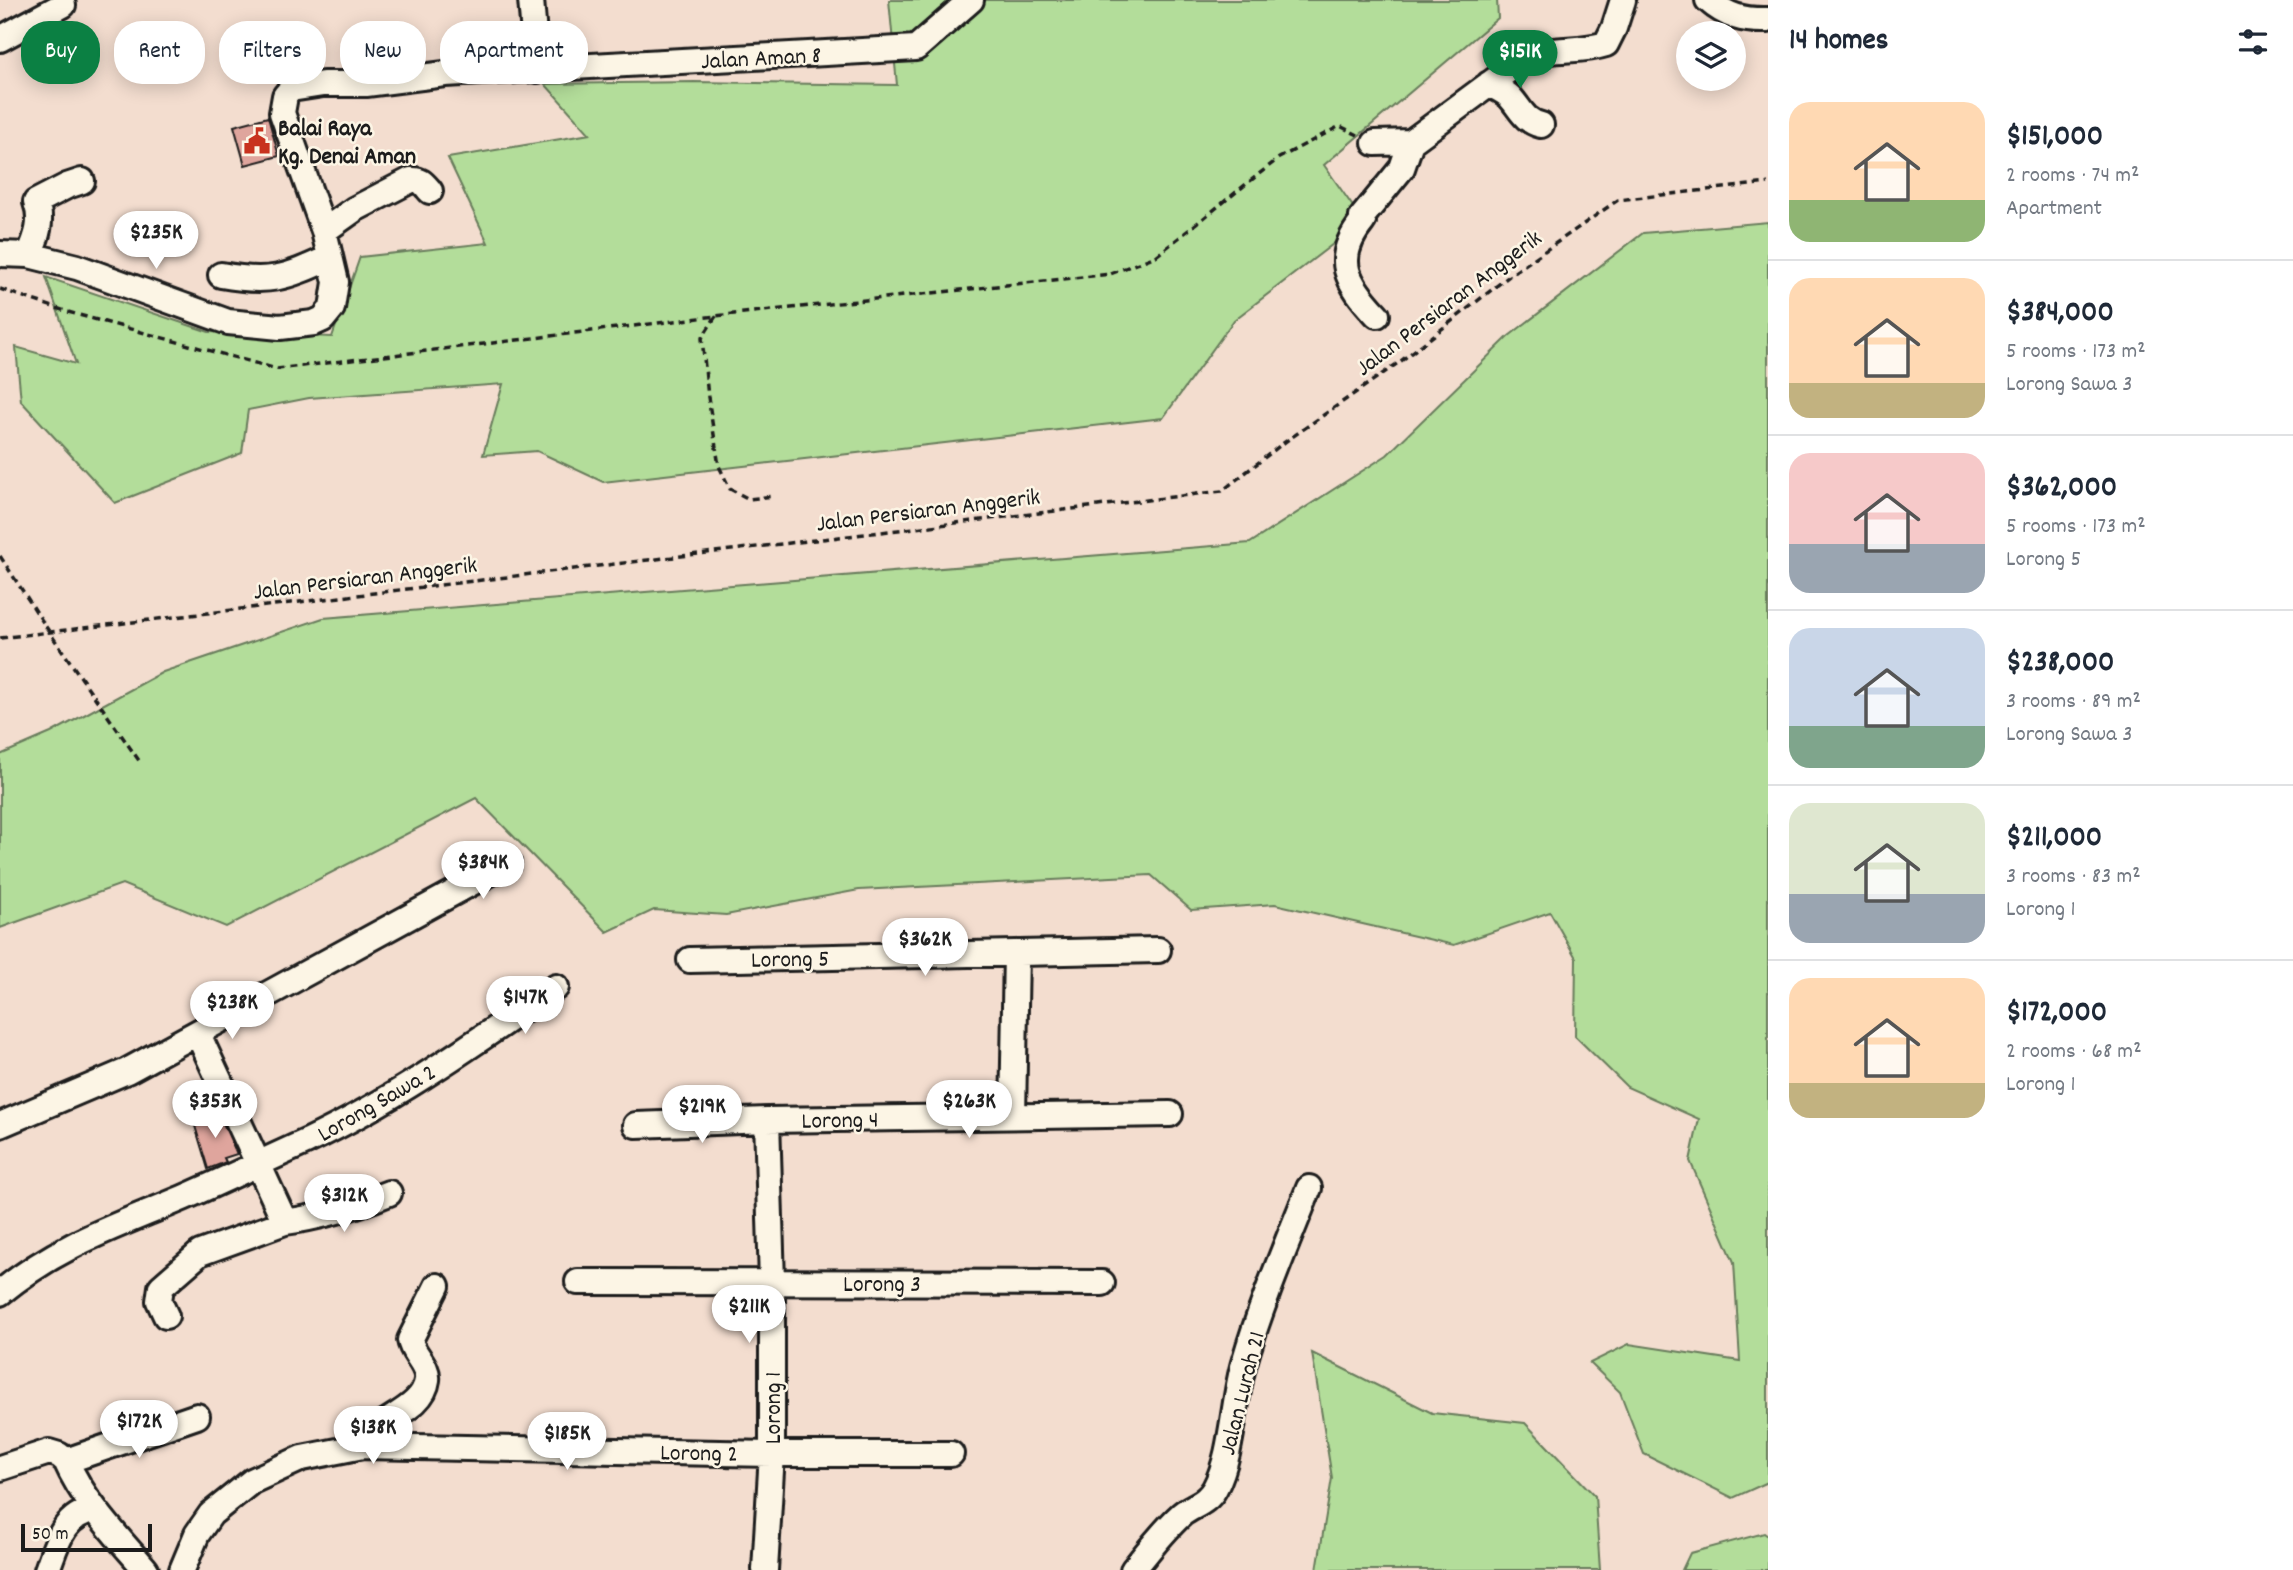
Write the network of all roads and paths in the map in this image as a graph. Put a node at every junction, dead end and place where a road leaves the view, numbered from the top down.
1 (531, 0) edge
2 (971, 0) edge
3 (1623, 0) edge
4 (1708, 0) edge
5 (63, 5) dead end
6 (1768, 20) edge
7 (533, 21) edge
8 (0, 39) edge
9 (588, 67) edge
10 (440, 75) edge
11 (1489, 85) junction
12 (1541, 125) dead end
13 (1411, 142) junction
14 (1375, 143) joint
15 (82, 181) dead end
16 (1768, 183) edge
17 (430, 191) dead end
18 (324, 231) junction
19 (0, 254) edge
20 (29, 255) junction
21 (329, 258) junction
22 (221, 275) dead end
23 (0, 289) edge
24 (1377, 315) dead end
25 (716, 316) junction
26 (774, 496) dead end
27 (0, 556) edge
28 (50, 633) junction
29 (0, 638) edge
30 (140, 762) dead end
31 (508, 863) dead end
32 (1158, 950) dead end
33 (1016, 953) junction
34 (690, 960) dead end
35 (556, 987) dead end
36 (198, 1034) junction
37 (1170, 1114) dead end
38 (1013, 1116) junction
39 (767, 1120) junction
40 (0, 1125) edge
41 (636, 1125) dead end
42 (257, 1164) junction
43 (1308, 1188) dead end
44 (388, 1193) dead end
45 (285, 1222) junction
46 (578, 1282) dead end
47 (772, 1282) junction
48 (1101, 1283) dead end
49 (437, 1286) dead end
50 (0, 1293) edge
51 (166, 1316) dead end
52 (197, 1416) dead end
53 (363, 1446) junction
54 (772, 1454) junction
55 (951, 1454) dead end
56 (66, 1461) junction
57 (0, 1468) edge
58 (95, 1509) junction
59 (47, 1570) edge
60 (146, 1570) edge
61 (182, 1570) edge
62 (765, 1570) edge
63 (1133, 1570) edge

1 - 7 street
2 - 9 street, Jalan Aman 8
3 - 11 street
4 - 6 street
5 - 8 street
10 - 18 street, Jalan Aman 8
11 - 12 street
11 - 13 street
13 - 14 street
13 - 24 street
14 - 25 path
15 - 20 street
16 - 28 path, Jalan Persiaran Anggerik
17 - 18 street
18 - 21 street
19 - 20 street
20 - 21 street
21 - 22 street
23 - 25 path
25 - 26 path
27 - 28 path
28 - 29 path, Jalan Persiaran Anggerik
28 - 30 path
31 - 36 street
32 - 33 street, Lorong 5
33 - 34 street, Lorong 5
33 - 38 street
35 - 42 street, Lorong Sawa 2
36 - 40 street
36 - 42 street
37 - 38 street, Lorong 4
38 - 39 street, Lorong 4
39 - 41 street, Lorong 4
39 - 47 street, Lorong 1
42 - 45 street
42 - 50 street, Lorong Sawa 2
43 - 63 street, Jalan Lurah 21
44 - 45 street
45 - 51 street
46 - 47 street, Lorong 3
47 - 48 street, Lorong 3
47 - 54 street, Lorong 1
49 - 53 street
52 - 56 street
53 - 54 street, Lorong 2
53 - 61 street, Lorong 2
54 - 55 street, Lorong 2
54 - 62 street, Lorong 1
56 - 57 street
56 - 58 street
58 - 59 street
58 - 60 street

